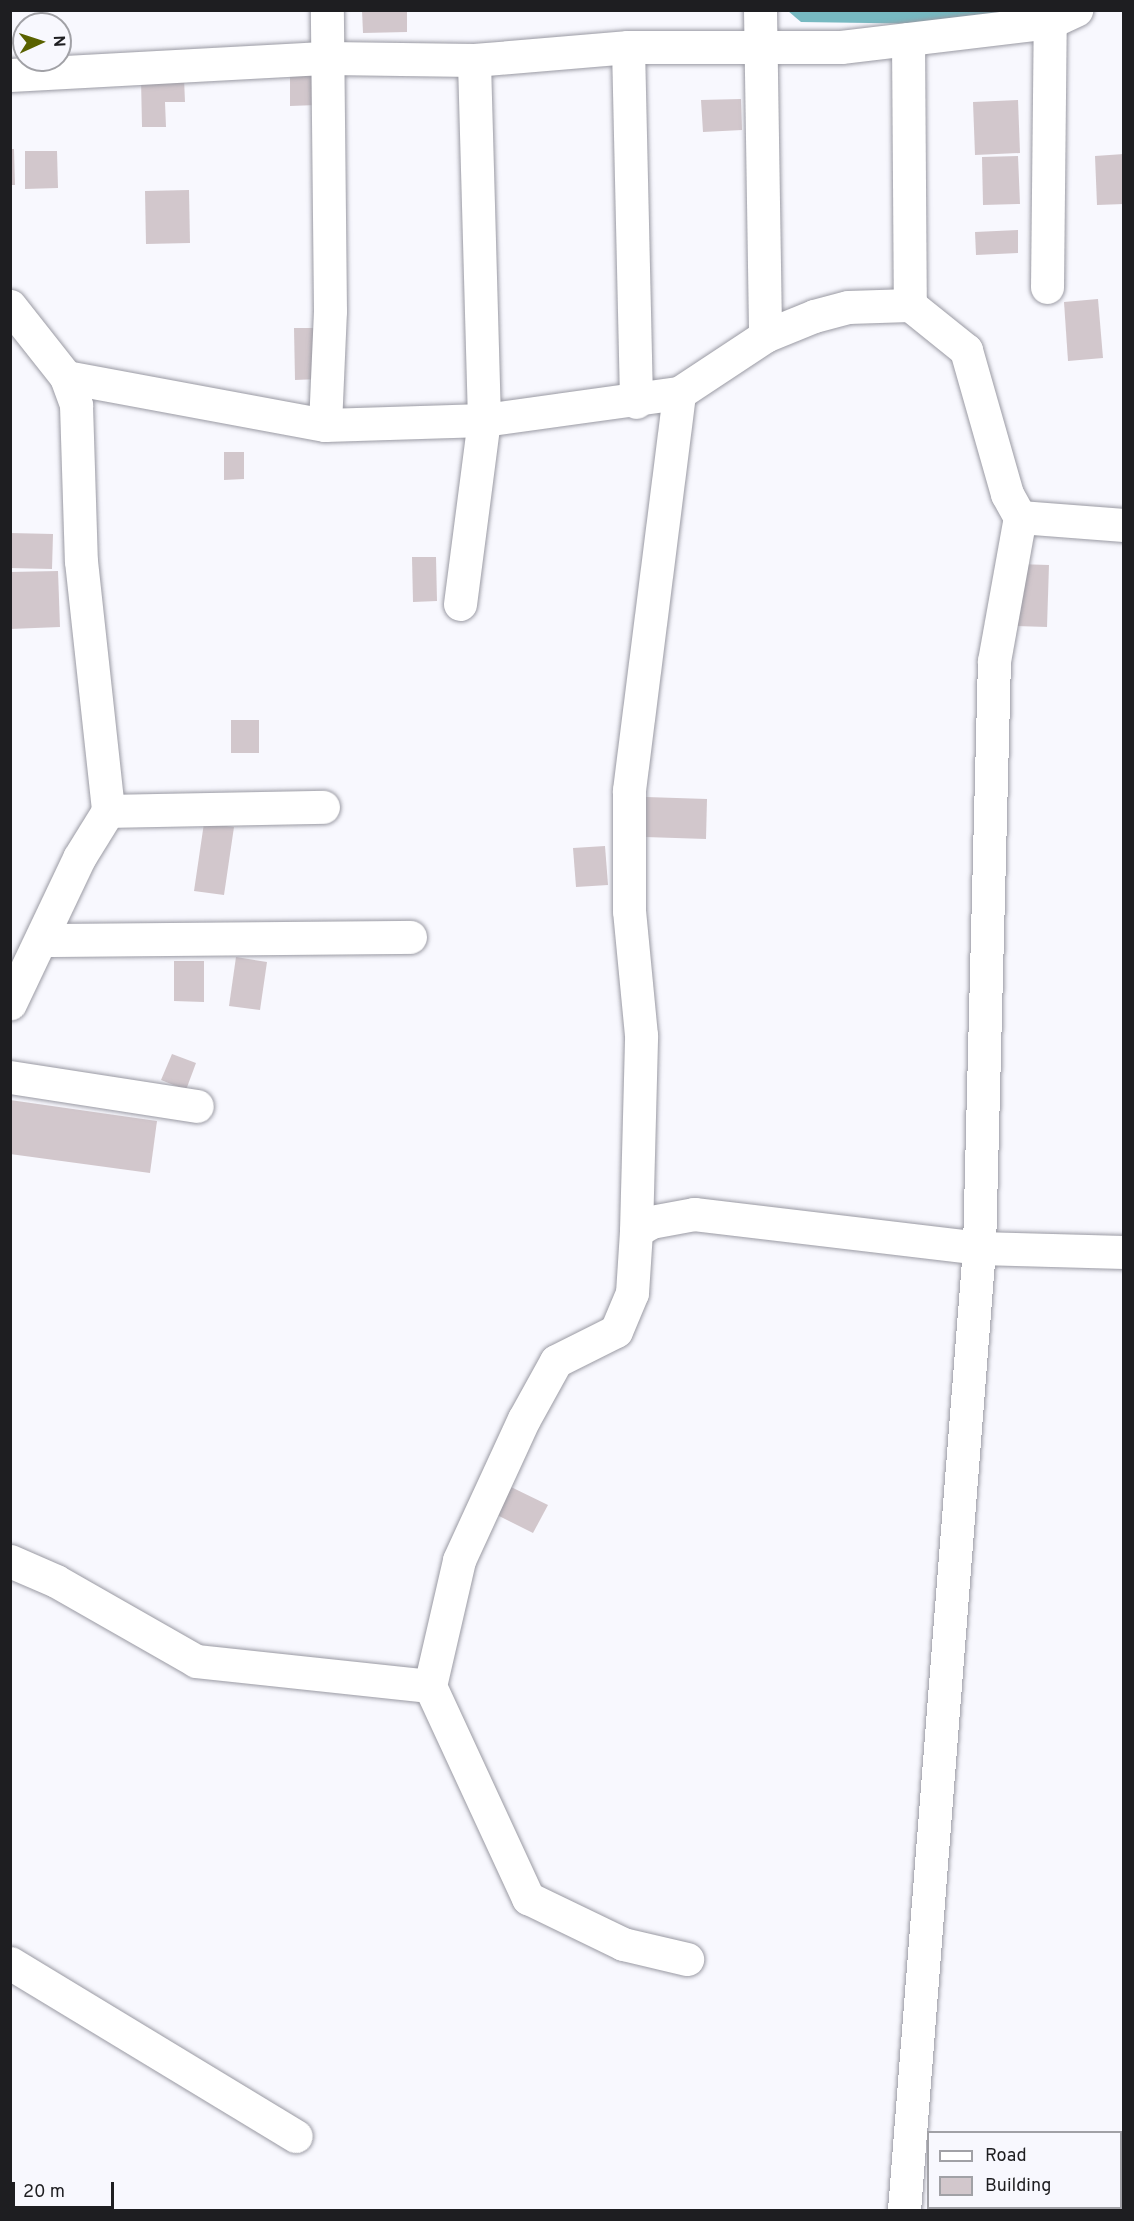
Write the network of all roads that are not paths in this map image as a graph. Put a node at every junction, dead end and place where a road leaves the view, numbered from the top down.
1 (327, 10) edge
2 (760, 10) edge
3 (1058, 14) edge
4 (908, 39) junction
5 (760, 46) junction
6 (628, 47) junction
7 (328, 58) junction
8 (474, 60) junction
9 (10, 75) edge
10 (1047, 287) dead end
11 (910, 305) junction
12 (10, 306) edge
13 (765, 336) junction
14 (66, 377) junction
15 (679, 393) junction
16 (636, 402) junction
17 (484, 420) junction
18 (325, 425) junction
19 (1020, 517) junction
20 (1124, 525) edge
21 (460, 604) dead end
22 (323, 807) dead end
23 (108, 811) junction
24 (410, 937) dead end
25 (42, 940) junction
26 (10, 1004) edge
27 (10, 1077) edge
28 (197, 1106) dead end
29 (636, 1231) junction
30 (979, 1248) junction
31 (1124, 1252) edge
32 (10, 1561) edge
33 (430, 1686) junction
34 (687, 1959) dead end
35 (10, 1964) edge
36 (296, 2136) dead end
37 (904, 2211) edge

1 - 7 street
2 - 5 street
3 - 4 street
3 - 10 street
4 - 5 street
4 - 11 street
5 - 6 street
5 - 13 street
6 - 8 street
6 - 16 street
7 - 8 street
7 - 9 street
7 - 18 street
8 - 17 street
11 - 13 street
11 - 19 street
12 - 14 street
13 - 15 street
14 - 18 street
14 - 23 street
15 - 16 street
15 - 29 street
16 - 17 street
17 - 18 street
17 - 21 street
19 - 20 street
19 - 30 street
22 - 23 street
23 - 25 street
24 - 25 street
25 - 26 street
27 - 28 street
29 - 30 street
29 - 33 street
30 - 31 street
30 - 37 street
32 - 33 street
33 - 34 street
35 - 36 street

